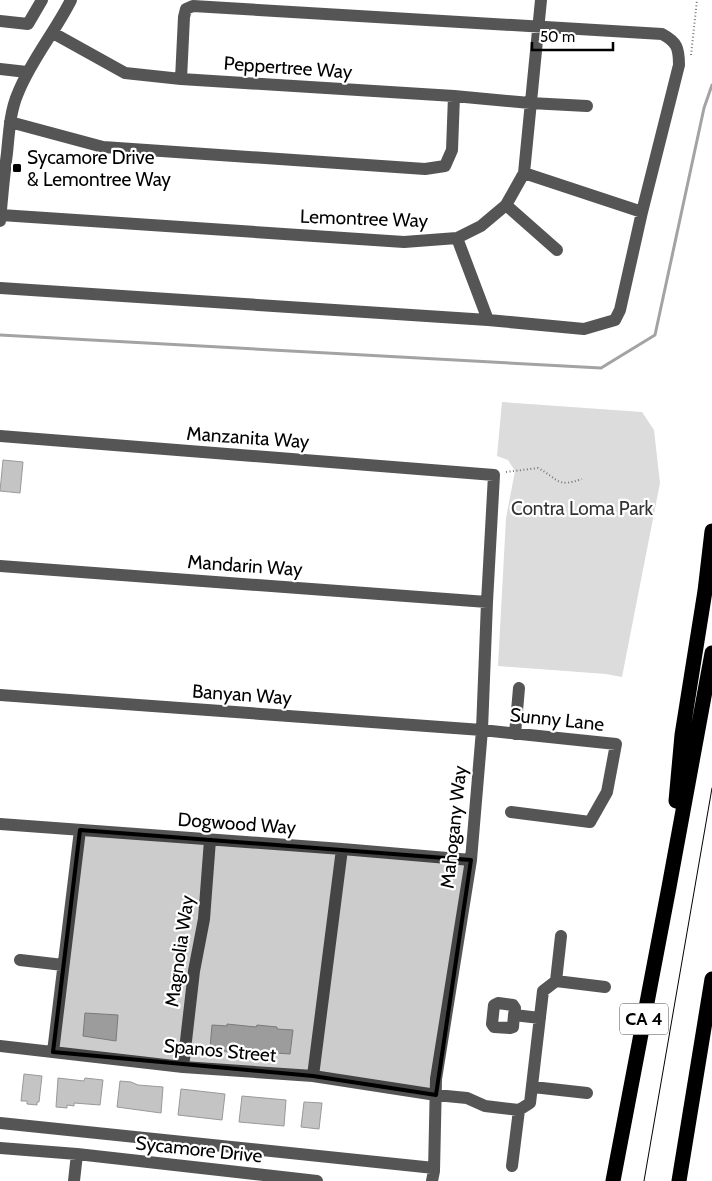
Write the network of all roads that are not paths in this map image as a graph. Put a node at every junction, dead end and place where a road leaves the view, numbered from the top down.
1 (42, 0) edge
2 (71, 0) edge
3 (541, 0) edge
4 (0, 21) edge
5 (538, 27) junction
6 (53, 34) junction
7 (0, 69) edge
8 (27, 72) junction
9 (181, 78) junction
10 (454, 96) junction
11 (530, 103) junction
12 (587, 106) dead end
13 (10, 122) junction
14 (524, 173) junction
15 (506, 205) junction
16 (642, 212) junction
17 (1, 215) edge
18 (0, 221) edge
19 (457, 238) junction
20 (557, 250) dead end
21 (0, 288) edge
22 (488, 320) junction
23 (0, 436) edge
24 (494, 475) joint
25 (712, 530) edge
26 (0, 566) edge
27 (487, 602) junction
28 (712, 653) edge
29 (519, 688) dead end
30 (0, 695) edge
31 (482, 730) junction
32 (515, 734) junction
33 (511, 812) dead end
34 (0, 824) edge
35 (80, 830) junction
36 (210, 840) junction
37 (342, 849) junction
38 (471, 860) junction
39 (669, 887) junction
40 (561, 936) dead end
41 (20, 960) dead end
42 (63, 965) junction
43 (712, 979) edge
44 (556, 982) junction
45 (605, 987) dead end
46 (514, 1015) dead end
47 (540, 1018) junction
48 (0, 1046) edge
49 (54, 1052) junction
50 (183, 1067) junction
51 (313, 1076) junction
52 (532, 1087) junction
53 (587, 1093) dead end
54 (436, 1095) junction
55 (519, 1110) junction
56 (0, 1123) edge
57 (0, 1148) edge
58 (77, 1154) junction
59 (512, 1166) dead end
60 (434, 1168) junction
61 (74, 1181) edge
62 (317, 1181) edge
63 (432, 1181) edge
64 (613, 1181) edge
65 (679, 1181) edge

1 - 4 street
2 - 6 street
3 - 5 street, Lemontree Way
5 - 9 street
5 - 11 street, Lemontree Way
5 - 16 street
6 - 8 street
6 - 9 street, Peppertree Way
7 - 8 street
8 - 13 street
9 - 10 street, Peppertree Way
10 - 11 street, Peppertree Way
10 - 13 street
11 - 12 street, Peppertree Way
11 - 14 street, Lemontree Way
13 - 17 street
14 - 15 street, Lemontree Way
14 - 16 street
15 - 19 street, Lemontree Way
15 - 20 street
16 - 22 street
17 - 18 street
17 - 19 street, Lemontree Way
19 - 22 street
21 - 22 street
23 - 24 street, Manzanita Way
24 - 27 street, Mahogany Way
25 - 39 highway
26 - 27 street, Mandarin Way
27 - 31 street, Mahogany Way
28 - 39 highway, CA 4
29 - 32 street
30 - 31 street, Banyan Way
31 - 32 street, Sunny Lane
31 - 38 street, Mahogany Way
32 - 33 street, Sunny Lane
34 - 35 street, Dogwood Way
35 - 36 street, Dogwood Way
35 - 42 street
36 - 37 street, Dogwood Way
36 - 50 street, Magnolia Way
37 - 38 street, Dogwood Way
37 - 51 street
38 - 54 street, Mahogany Way
39 - 64 highway, CA 4
40 - 44 street
41 - 42 street
42 - 49 street
43 - 65 highway
44 - 45 street
44 - 47 street
46 - 47 street
47 - 52 street
48 - 49 street, Spanos Street
49 - 50 street, Spanos Street
50 - 51 street, Spanos Street
51 - 54 street, Spanos Street
52 - 53 street
52 - 55 street
54 - 55 street, Spanos Street
54 - 60 street, Mahogany Way
55 - 59 street
56 - 60 street
57 - 58 street, Sycamore Drive
58 - 61 street
58 - 62 street, Sycamore Drive
60 - 63 street, Mahogany Way

